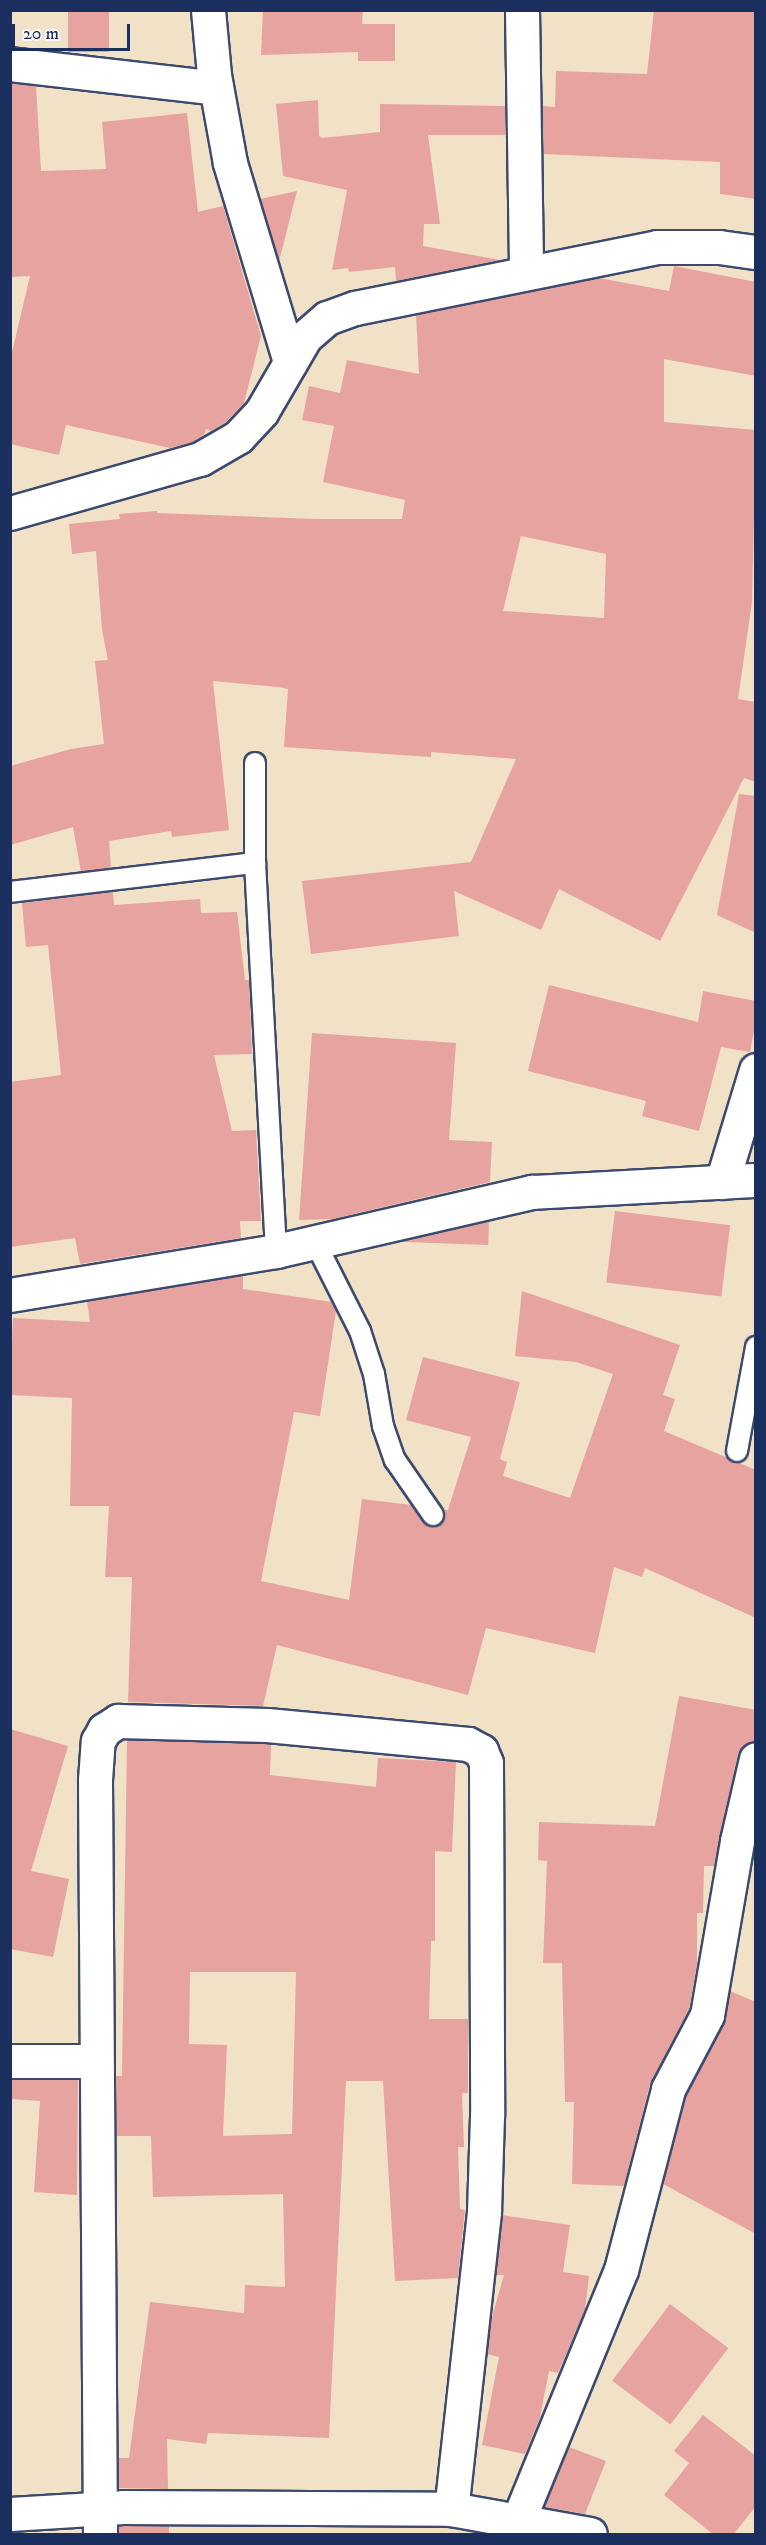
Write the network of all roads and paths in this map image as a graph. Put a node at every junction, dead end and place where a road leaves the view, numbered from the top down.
1 (208, 10) edge
2 (522, 10) edge
3 (10, 64) edge
4 (216, 88) junction
5 (756, 252) edge
6 (526, 272) junction
7 (290, 362) junction
8 (10, 513) edge
9 (255, 763) dead end
10 (255, 863) junction
11 (10, 892) edge
12 (756, 1070) edge
13 (756, 1180) edge
14 (722, 1182) junction
15 (315, 1242) junction
16 (276, 1251) junction
17 (10, 1295) edge
18 (756, 1347) edge
19 (737, 1451) dead end
20 (433, 1515) dead end
21 (756, 1759) edge
22 (10, 2061) edge
23 (96, 2061) junction
24 (451, 2509) junction
25 (10, 2514) edge
26 (518, 2521) junction
27 (100, 2522) edge
28 (590, 2535) edge

1 - 4 street
2 - 6 street
3 - 4 street
4 - 7 street
5 - 6 street
6 - 7 street
7 - 8 street
9 - 10 lane
10 - 11 lane
10 - 16 lane
12 - 14 street
13 - 14 street
14 - 15 street
15 - 16 street
15 - 20 lane
16 - 17 street
18 - 19 lane
21 - 26 street
22 - 23 street
23 - 24 street
23 - 27 street
24 - 26 street
24 - 27 street
25 - 27 street
26 - 28 street

